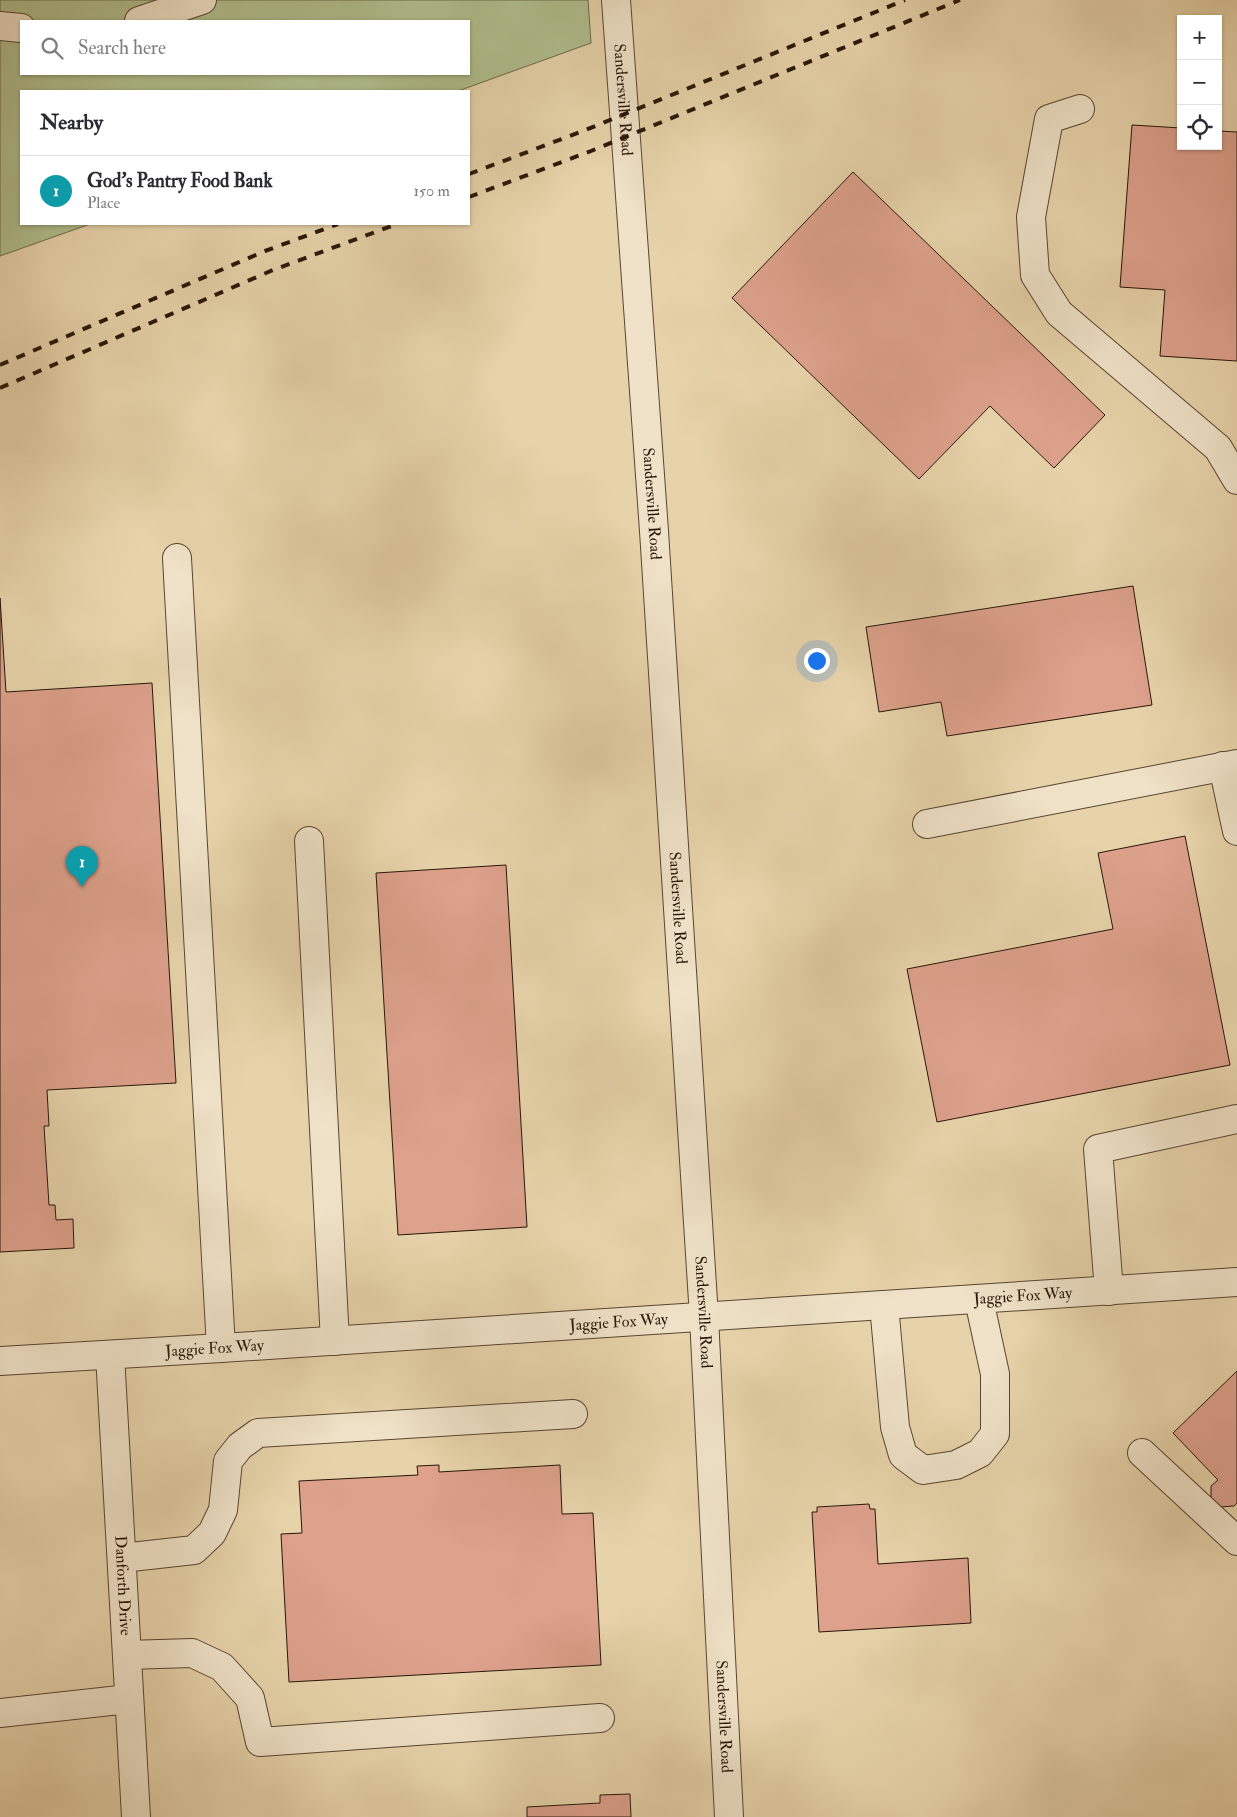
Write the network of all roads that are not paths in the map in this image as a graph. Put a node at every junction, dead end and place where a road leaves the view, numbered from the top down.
1 (202, 0) edge
2 (616, 0) edge
3 (142, 20) edge
4 (0, 26) edge
5 (20, 28) edge
6 (1080, 108) dead end
7 (1237, 480) edge
8 (177, 558) dead end
9 (1230, 765) edge
10 (927, 824) dead end
11 (1237, 831) edge
12 (309, 842) dead end
13 (1237, 1119) edge
14 (1237, 1282) edge
15 (1109, 1291) junction
16 (979, 1300) junction
17 (884, 1305) junction
18 (704, 1317) junction
19 (335, 1341) junction
20 (222, 1348) junction
21 (110, 1355) junction
22 (0, 1360) edge
23 (572, 1414) dead end
24 (1142, 1453) dead end
25 (1237, 1541) edge
26 (122, 1558) junction
27 (127, 1655) junction
28 (129, 1699) junction
29 (0, 1713) edge
30 (600, 1718) dead end
31 (136, 1817) edge
32 (729, 1817) edge

1 - 3 street
2 - 18 street, Sandersville Road
4 - 5 street
6 - 7 street
8 - 20 street
9 - 10 street
9 - 11 street
12 - 19 street
13 - 15 street
14 - 15 street, Jaggie Fox Way
15 - 16 street, Jaggie Fox Way
16 - 17 street, Jaggie Fox Way
16 - 17 street
17 - 18 street, Jaggie Fox Way
18 - 19 street, Jaggie Fox Way
18 - 32 street, Sandersville Road
19 - 20 street, Jaggie Fox Way
20 - 21 street, Jaggie Fox Way
21 - 22 street, Jaggie Fox Way
21 - 26 street, Danforth Drive
23 - 26 street
24 - 25 street
26 - 27 street, Danforth Drive
27 - 28 street, Danforth Drive
27 - 30 street
28 - 29 street
28 - 31 street, Danforth Drive

